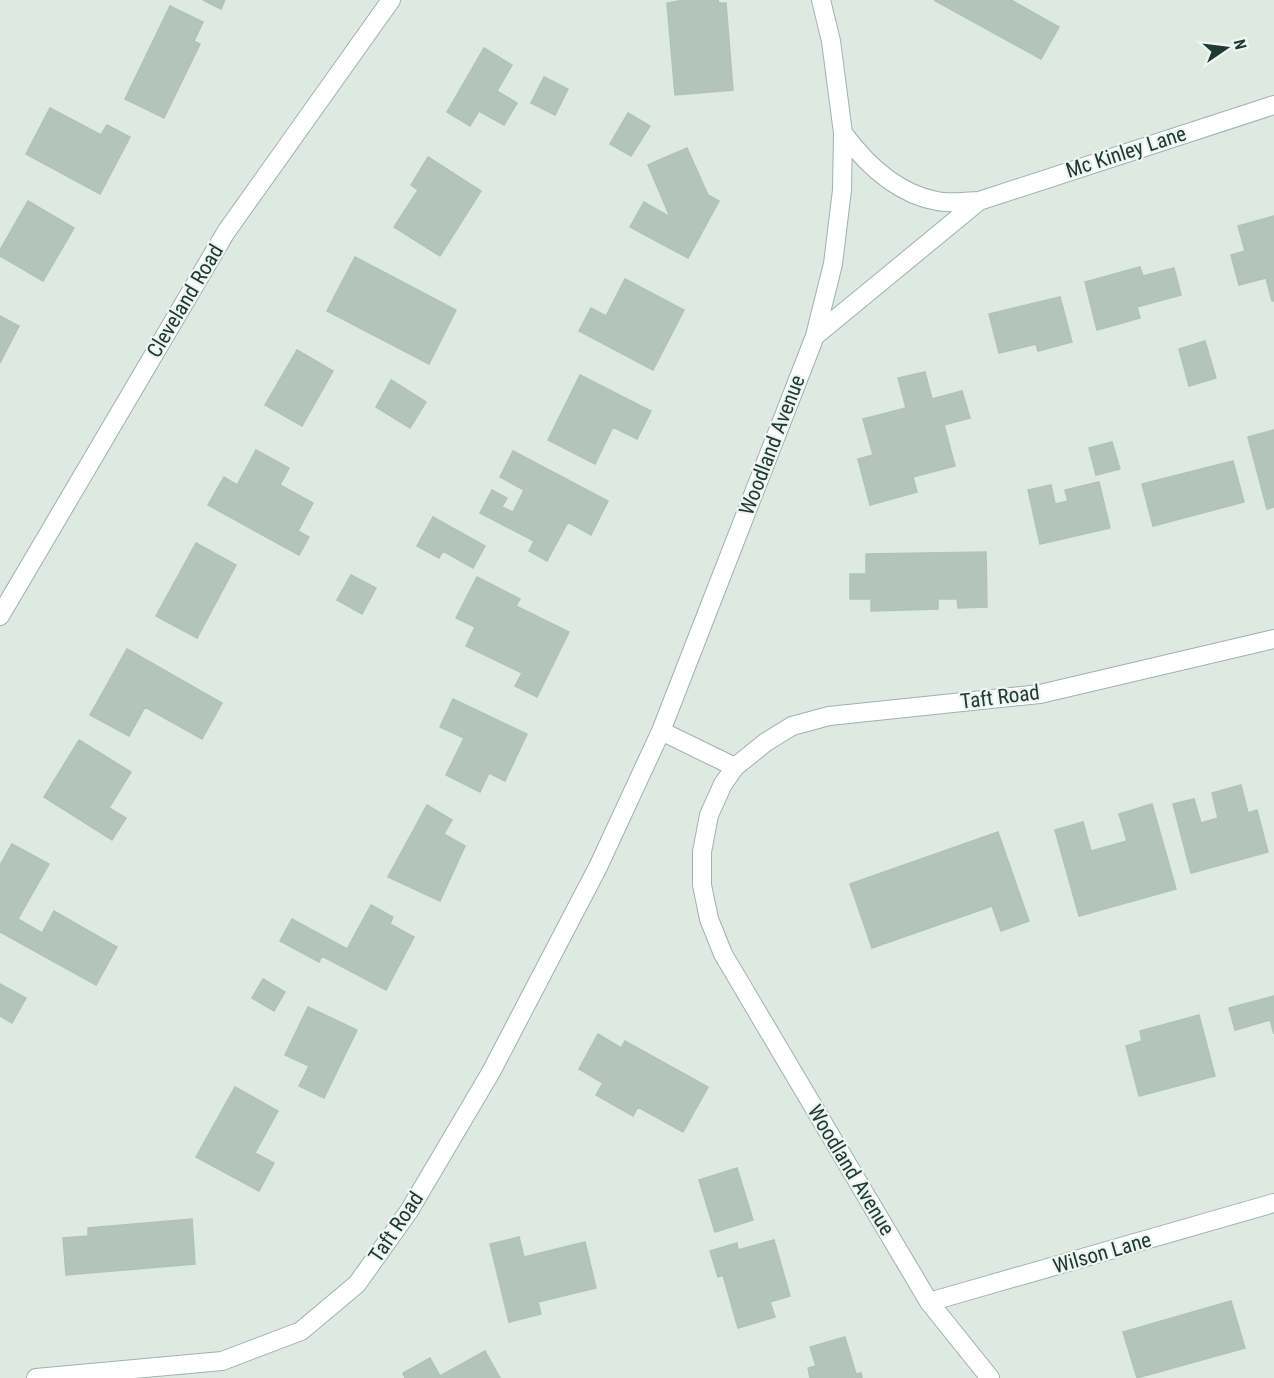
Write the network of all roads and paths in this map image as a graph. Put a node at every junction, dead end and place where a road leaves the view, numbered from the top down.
1 (391, 0) edge
2 (821, 0) edge
3 (1274, 105) edge
4 (843, 133) junction
5 (979, 201) junction
6 (815, 336) junction
7 (0, 616) edge
8 (1274, 639) edge
9 (661, 731) junction
10 (735, 767) junction
11 (598, 867) joint
12 (723, 954) joint
13 (1274, 1203) edge
14 (929, 1302) junction
15 (36, 1378) edge
16 (990, 1378) edge

1 - 7 street, Cleveland Road
2 - 4 street, Woodland Avenue
3 - 5 street, Mc Kinley Lane
4 - 5 street, Mc Kinley Lane
4 - 6 street, Woodland Avenue
5 - 6 street, Mc Kinley Lane
6 - 9 street, Woodland Avenue
8 - 10 street, Taft Road
9 - 10 street
9 - 11 street, Woodland Avenue
10 - 12 street, Taft Road
11 - 15 street, Taft Road
12 - 14 street, Woodland Avenue
13 - 14 street, Wilson Lane
14 - 16 street, Woodland Avenue

